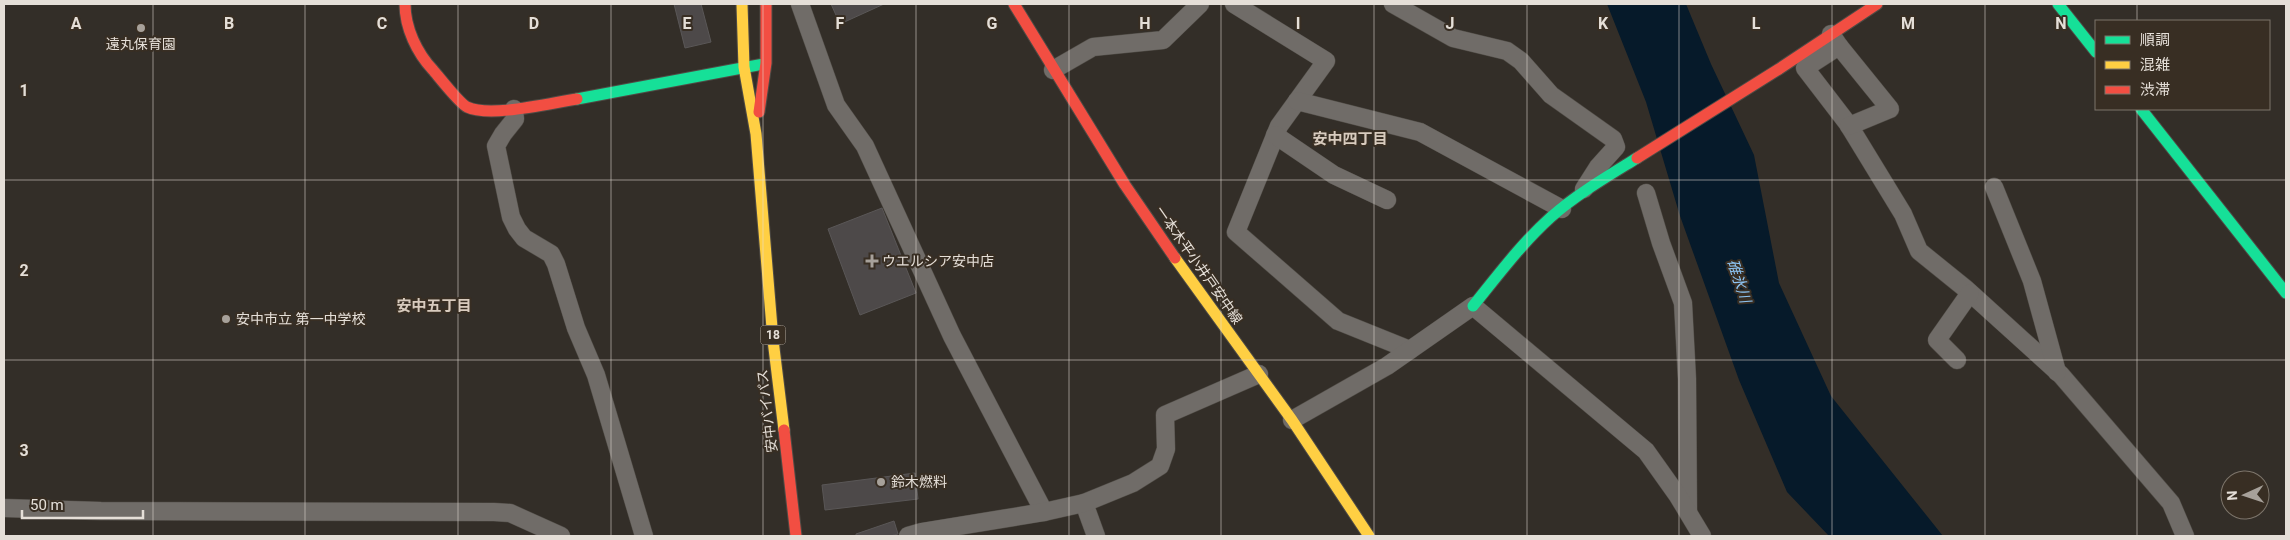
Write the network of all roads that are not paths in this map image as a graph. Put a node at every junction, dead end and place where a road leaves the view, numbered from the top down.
1 (405, 4) edge
2 (742, 4) edge
3 (766, 4) edge
4 (800, 4) edge
5 (1014, 4) edge
6 (1200, 4) edge
7 (1234, 4) edge
8 (1393, 4) edge
9 (1877, 4) edge
10 (2058, 4) edge
11 (1835, 40) junction
12 (2095, 51) edge
13 (766, 64) junction
14 (744, 67) junction
15 (1053, 70) junction
16 (1297, 101) junction
17 (514, 109) junction
18 (2142, 110) edge
19 (1849, 126) junction
20 (756, 134) junction
21 (1276, 135) junction
22 (1994, 187) dead end
23 (1582, 193) junction
24 (1646, 193) dead end
25 (1387, 200) dead end
26 (1562, 209) junction
27 (1970, 293) junction
28 (2286, 293) edge
29 (1473, 306) junction
30 (1410, 350) junction
31 (1957, 360) dead end
32 (2058, 372) junction
33 (1259, 374) junction
34 (1292, 420) junction
35 (1084, 503) junction
36 (4, 508) edge
37 (1688, 511) junction
38 (1044, 512) junction
39 (561, 536) edge
40 (644, 536) edge
41 (796, 536) edge
42 (908, 536) edge
43 (1096, 536) edge
44 (1369, 536) edge
45 (1702, 536) edge
46 (2185, 536) edge

1 - 17 main road
2 - 14 main road, 安中バイパス / 18
3 - 13 main road, 安中バイパス / 18
4 - 38 street
5 - 15 main road, 一本木平小井戸安中線
6 - 15 street
7 - 16 street
8 - 23 street
9 - 11 main road
10 - 12 main road
11 - 19 street
11 - 19 street
11 - 23 main road
13 - 14 main road
13 - 20 main road, 安中バイパス / 18
14 - 17 main road
14 - 20 main road, 安中バイパス / 18
15 - 33 main road, 一本木平小井戸安中線
16 - 21 street
16 - 26 street
17 - 40 street
18 - 28 main road
19 - 27 street
20 - 41 main road, 安中バイパス / 18
21 - 25 street
21 - 30 street
22 - 32 street
23 - 26 main road
24 - 37 street
26 - 29 main road
27 - 31 street
27 - 32 street
29 - 30 street
29 - 37 street
30 - 34 street
32 - 46 street
33 - 34 main road, 一本木平小井戸安中線
33 - 35 street
34 - 44 main road, 一本木平小井戸安中線
35 - 38 street
35 - 43 street
36 - 39 street
37 - 45 street
38 - 42 street

